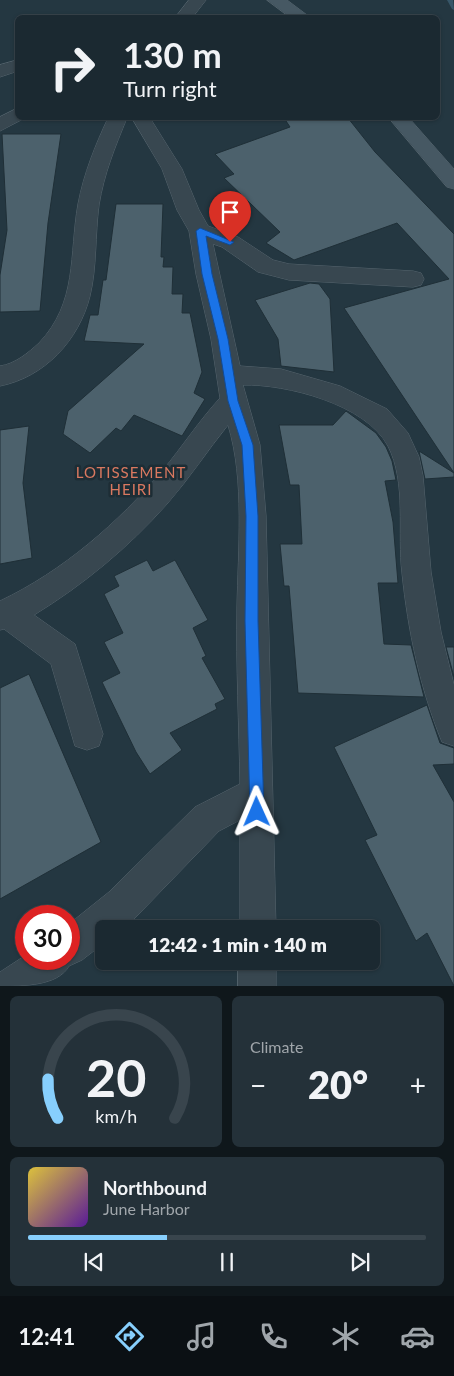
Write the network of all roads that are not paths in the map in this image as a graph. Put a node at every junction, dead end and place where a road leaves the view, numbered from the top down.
1 (198, 0) edge
2 (275, 0) edge
3 (186, 15) edge
4 (299, 15) edge
5 (15, 66) edge
6 (0, 71) edge
7 (15, 116) edge
8 (116, 120) edge
9 (142, 120) edge
10 (401, 120) edge
11 (0, 125) edge
12 (454, 182) edge
13 (200, 231) junction
14 (413, 279) dead end
15 (0, 376) edge
16 (231, 388) junction
17 (4, 615) edge
18 (454, 730) edge
19 (88, 734) dead end
20 (257, 793) junction
21 (258, 920) edge
22 (80, 938) edge
23 (37, 970) edge
24 (258, 970) edge
25 (13, 986) edge
26 (257, 986) edge

1 - 3 street
2 - 4 main road
5 - 6 street
7 - 11 street
8 - 15 street
9 - 13 street
10 - 12 main road
13 - 14 street
13 - 16 street
16 - 17 street
16 - 18 street
16 - 20 street
17 - 19 street
20 - 21 street
20 - 22 street
23 - 25 street
24 - 26 street

